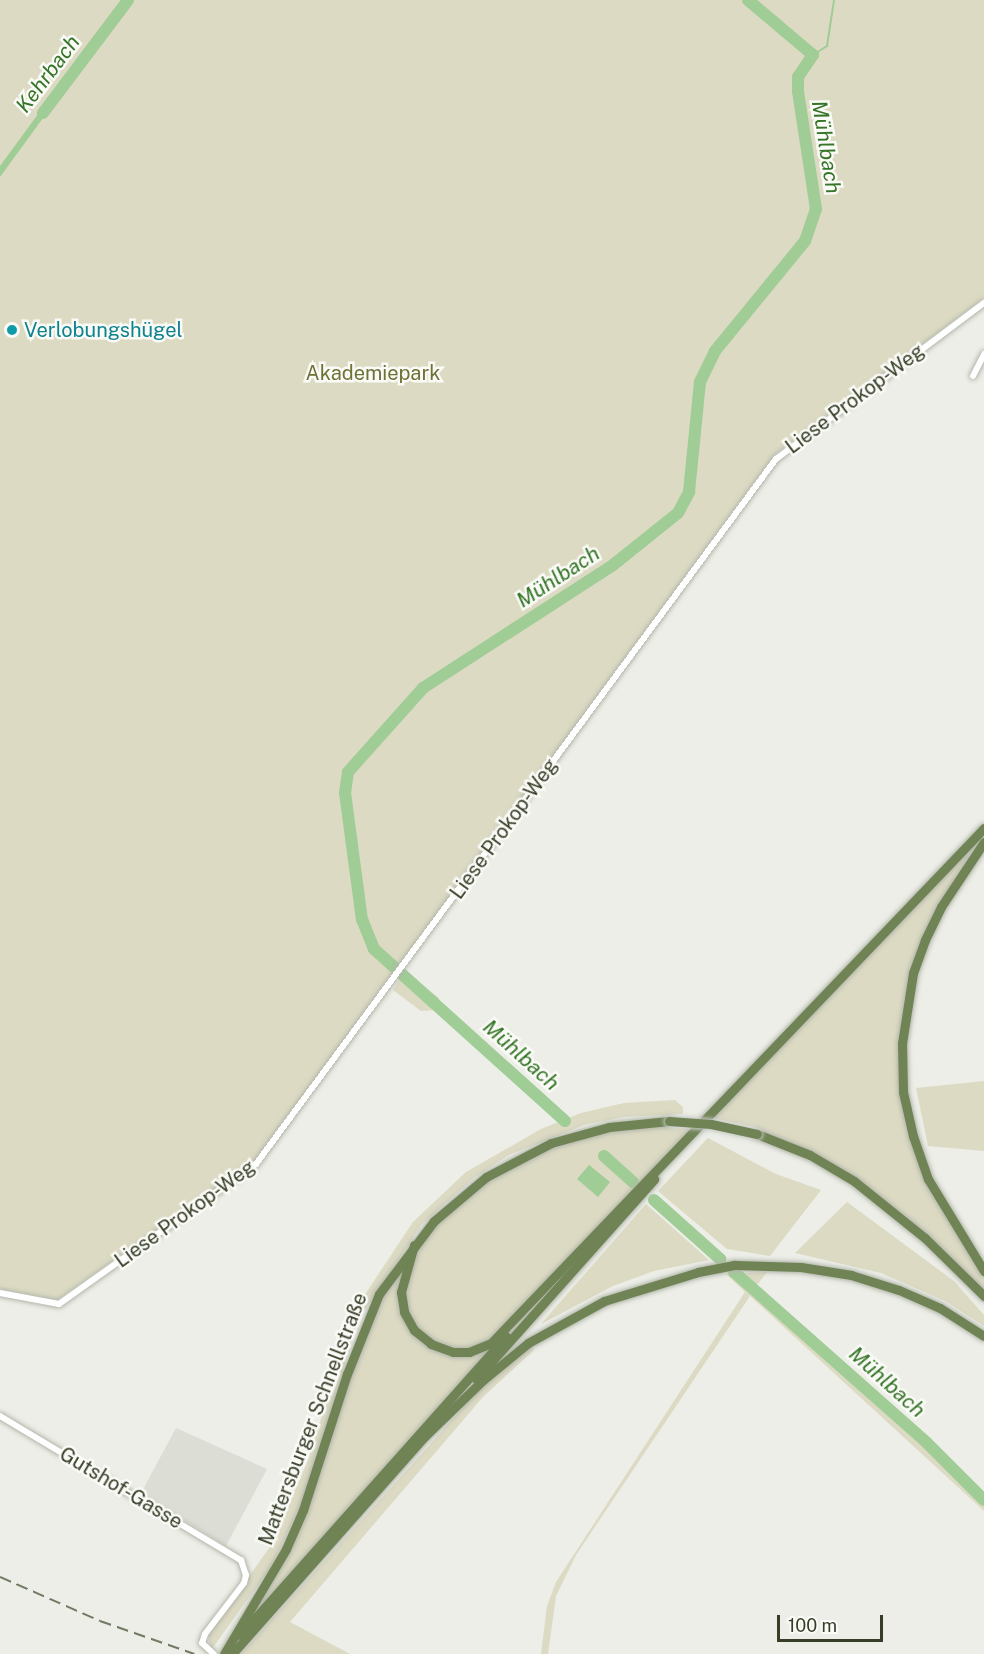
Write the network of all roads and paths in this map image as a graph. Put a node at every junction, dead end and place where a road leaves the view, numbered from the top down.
1 (984, 303) edge
2 (984, 354) edge
3 (973, 376) dead end
4 (984, 828) edge
5 (984, 842) edge
6 (657, 1172) junction
7 (607, 1222) junction
8 (414, 1245) junction
9 (984, 1271) edge
10 (0, 1293) edge
11 (984, 1296) edge
12 (984, 1336) edge
13 (0, 1416) edge
14 (424, 1437) junction
15 (235, 1648) edge
16 (214, 1654) edge
17 (224, 1654) edge

1 - 10 street, Liese Prokop-Weg
2 - 3 street
4 - 6 highway
5 - 9 highway
6 - 7 highway
6 - 14 highway
7 - 8 highway
7 - 15 highway
8 - 11 highway, Mattersburger Schnellstraße, bridge
8 - 15 highway, Mattersburger Schnellstraße
12 - 14 highway, Mattersburger Schnellstraße
13 - 16 street, Gutshof-Gasse
14 - 15 highway, Mattersburger Schnellstraße
15 - 17 highway, Mattersburger Schnellstraße

